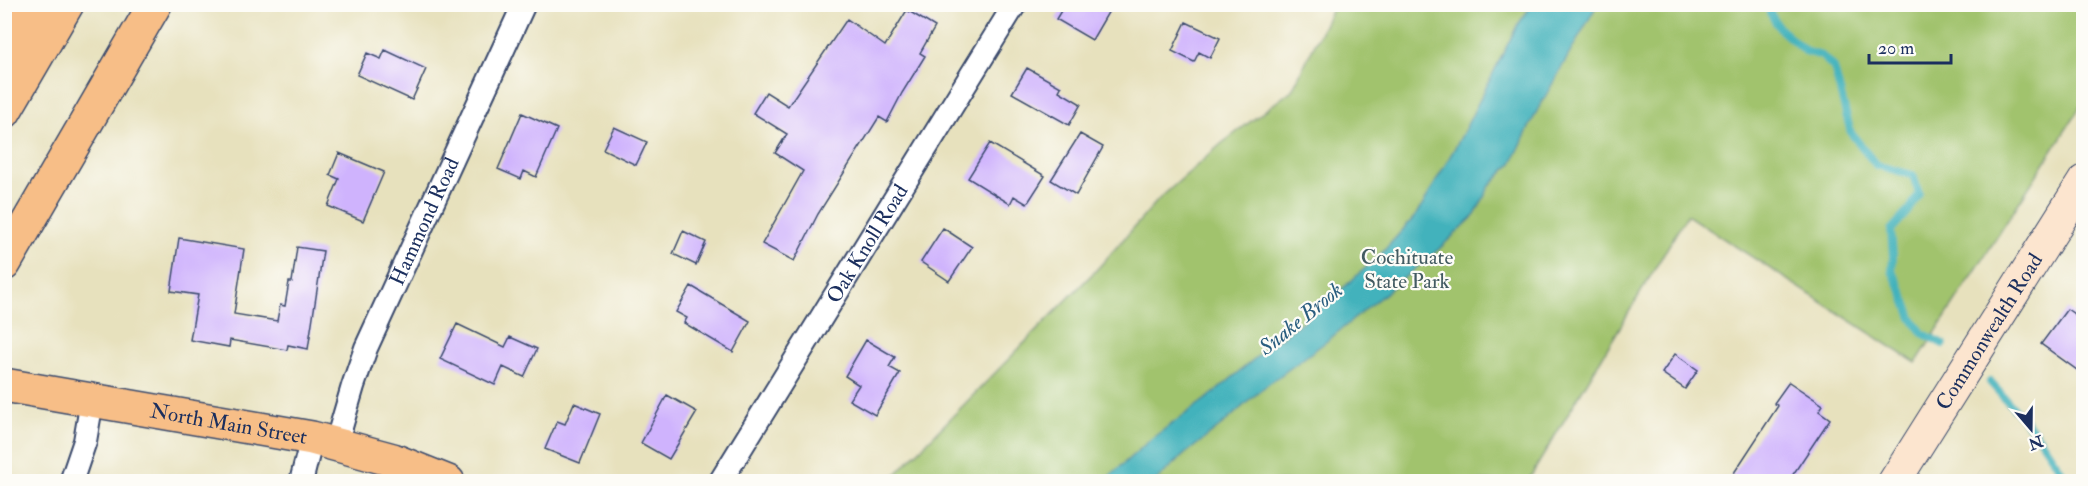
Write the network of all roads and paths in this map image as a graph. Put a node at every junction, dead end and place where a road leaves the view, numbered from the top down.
1 (31, 4) edge
2 (67, 4) edge
3 (155, 4) edge
4 (524, 4) edge
5 (1015, 4) edge
6 (4, 60) edge
7 (4, 112) edge
8 (2084, 181) edge
9 (4, 264) edge
10 (4, 385) edge
11 (92, 401) junction
12 (324, 441) junction
13 (71, 482) edge
14 (301, 482) edge
15 (448, 482) edge
16 (720, 482) edge
17 (1894, 482) edge

1 - 6 main road
2 - 7 main road
3 - 9 main road
4 - 12 street, Hammond Road
5 - 16 street, Oak Knoll Road
8 - 17 main road, Commonwealth Road
10 - 11 main road, North Main Street
11 - 12 main road, North Main Street
11 - 13 street
12 - 14 street, Hammond Road
12 - 15 main road, North Main Street

